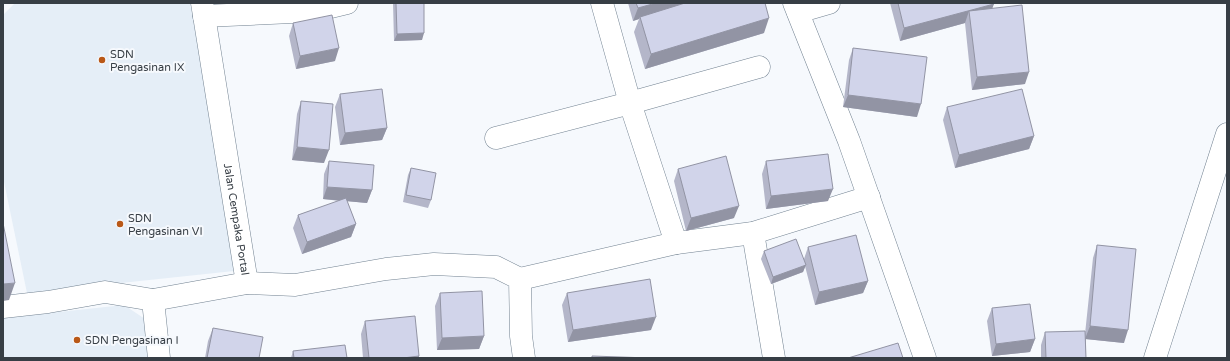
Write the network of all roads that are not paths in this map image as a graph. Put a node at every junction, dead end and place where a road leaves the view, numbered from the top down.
1 (347, 3) edge
2 (602, 3) edge
3 (829, 3) edge
4 (796, 8) edge
5 (203, 10) edge
6 (759, 67) dead end
7 (630, 103) junction
8 (1227, 134) edge
9 (496, 138) dead end
10 (869, 198) junction
11 (753, 233) junction
12 (676, 243) junction
13 (520, 279) junction
14 (247, 283) junction
15 (153, 300) junction
16 (3, 307) edge
17 (160, 358) edge
18 (524, 358) edge
19 (774, 358) edge
20 (926, 358) edge
21 (1155, 358) edge

1 - 5 street
2 - 7 street
3 - 4 street
4 - 10 street
5 - 14 street, Jalan Cempaka Portal
6 - 7 street
7 - 9 street
7 - 12 street
8 - 21 street
10 - 11 street
10 - 20 street
11 - 12 street
11 - 19 street
12 - 13 street
13 - 14 street
13 - 18 street
14 - 15 street, Jalan Cempaka Portal
15 - 16 street, Jalan Cempaka Portal
15 - 17 street

